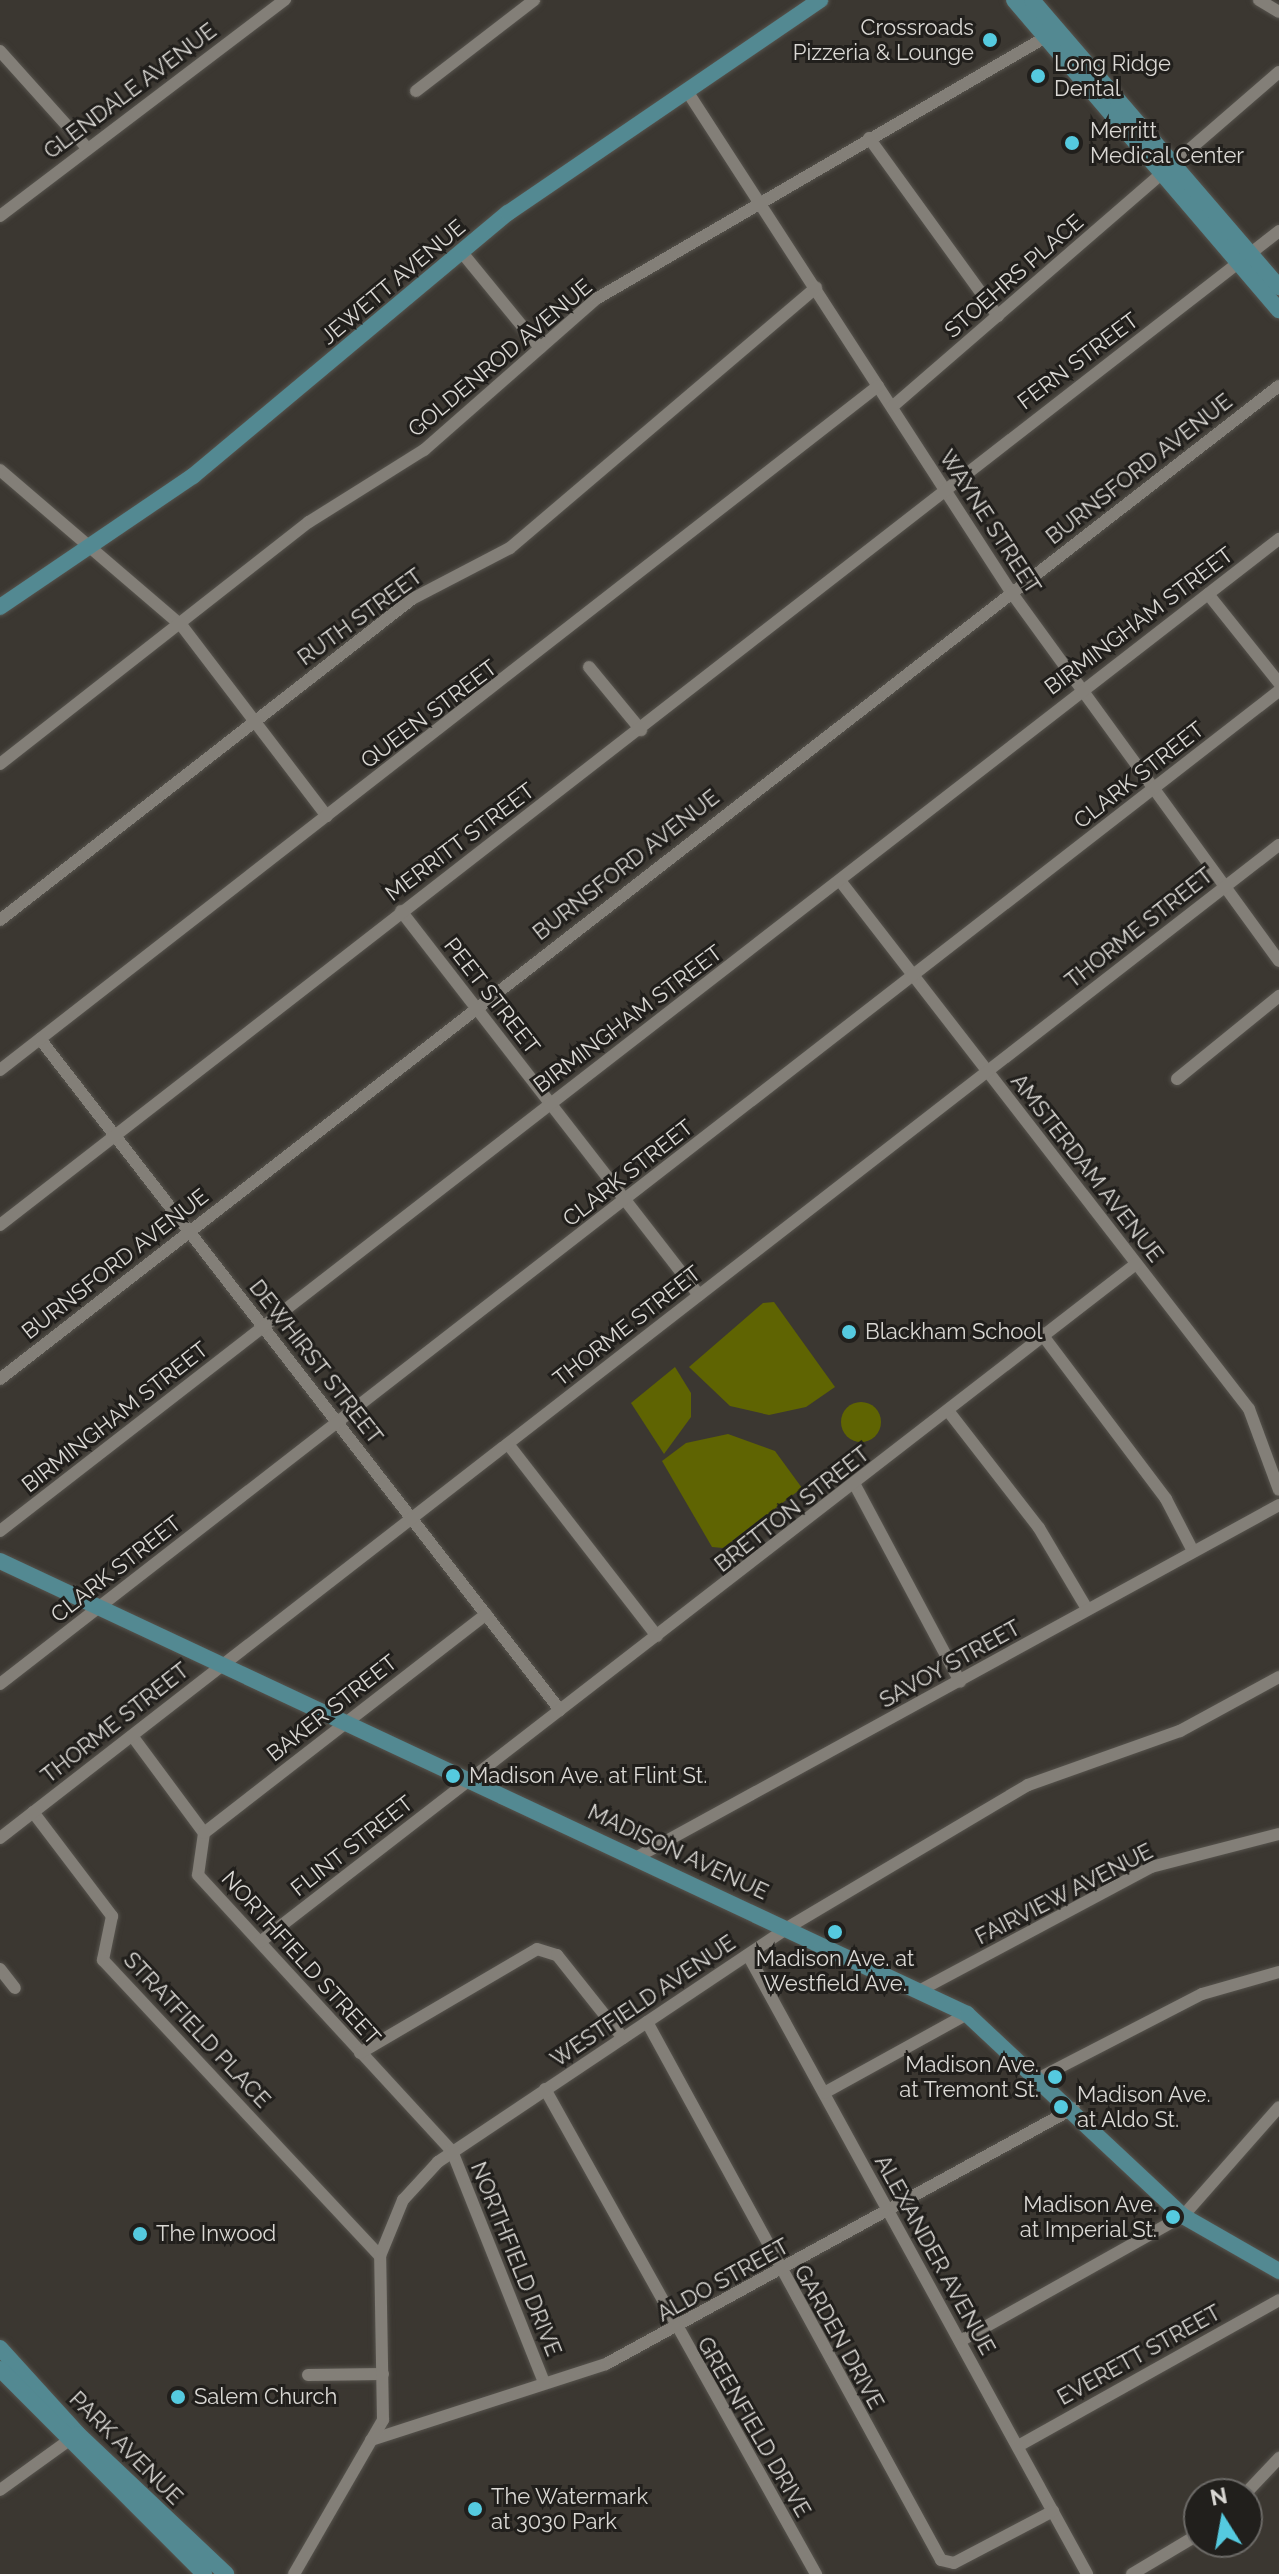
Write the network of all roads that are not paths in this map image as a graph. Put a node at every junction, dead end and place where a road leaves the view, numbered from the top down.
1 (285, 0) edge
2 (534, 0) edge
3 (820, 0) edge
4 (1014, 0) edge
5 (1032, 0) edge
6 (1259, 0) edge
7 (1278, 8) edge
8 (1052, 34) junction
9 (0, 51) edge
10 (1279, 72) edge
11 (416, 91) dead end
12 (687, 91) junction
13 (869, 138) junction
14 (86, 147) junction
15 (1168, 170) junction
16 (761, 201) junction
17 (0, 216) edge
18 (1279, 231) edge
19 (1251, 254) junction
20 (464, 255) junction
21 (1237, 264) junction
22 (1279, 287) edge
23 (816, 288) junction
24 (1279, 310) edge
25 (998, 316) junction
26 (540, 348) junction
27 (878, 386) junction
28 (1279, 386) edge
29 (892, 407) junction
30 (0, 470) edge
31 (943, 489) junction
32 (1279, 539) edge
33 (83, 547) junction
34 (1011, 592) junction
35 (1208, 594) junction
36 (0, 607) edge
37 (182, 626) junction
38 (589, 667) dead end
39 (1279, 683) edge
40 (1080, 690) junction
41 (1279, 691) edge
42 (254, 720) junction
43 (641, 730) junction
44 (0, 764) edge
45 (1153, 790) junction
46 (327, 816) junction
47 (1279, 845) edge
48 (841, 882) junction
49 (1223, 888) junction
50 (401, 911) junction
51 (0, 920) edge
52 (1279, 961) edge
53 (913, 976) junction
54 (1279, 996) edge
55 (475, 1006) junction
56 (40, 1039) junction
57 (0, 1070) edge
58 (987, 1072) junction
59 (1177, 1079) dead end
60 (550, 1103) junction
61 (117, 1135) junction
62 (626, 1199) junction
63 (0, 1225) edge
64 (190, 1232) junction
65 (1136, 1264) junction
66 (699, 1295) junction
67 (263, 1327) junction
68 (1041, 1333) junction
69 (0, 1379) edge
70 (949, 1412) junction
71 (338, 1423) junction
72 (508, 1444) junction
73 (855, 1485) junction
74 (1279, 1490) edge
75 (1279, 1505) edge
76 (412, 1519) junction
77 (0, 1531) edge
78 (1193, 1551) junction
79 (0, 1561) edge
80 (99, 1607) junction
81 (1087, 1609) junction
82 (486, 1614) junction
83 (657, 1636) junction
84 (223, 1665) junction
85 (1279, 1677) edge
86 (960, 1682) junction
87 (0, 1684) edge
88 (560, 1710) junction
89 (346, 1722) junction
90 (133, 1737) junction
91 (469, 1781) junction
92 (33, 1812) junction
93 (204, 1833) junction
94 (1279, 1834) edge
95 (0, 1838) edge
96 (639, 1856) junction
97 (787, 1928) junction
98 (260, 1942) junction
99 (748, 1955) junction
100 (0, 1969) edge
101 (1279, 1972) edge
102 (15, 1988) dead end
103 (919, 1991) junction
104 (967, 2014) junction
105 (647, 2022) junction
106 (623, 2038) junction
107 (360, 2053) junction
108 (1041, 2077) junction
109 (545, 2089) junction
110 (824, 2093) junction
111 (1279, 2107) edge
112 (1074, 2108) junction
113 (452, 2151) junction
114 (889, 2214) junction
115 (1183, 2216) junction
116 (380, 2256) junction
117 (778, 2270) junction
118 (1279, 2271) edge
119 (1279, 2300) edge
120 (675, 2331) junction
121 (960, 2341) junction
122 (0, 2348) edge
123 (0, 2369) edge
124 (383, 2374) junction
125 (308, 2375) dead end
126 (544, 2382) junction
127 (72, 2438) junction
128 (371, 2440) junction
129 (1018, 2446) junction
130 (1279, 2458) edge
131 (1260, 2478) edge
132 (0, 2490) edge
133 (1053, 2511) junction
134 (1183, 2544) edge
135 (204, 2574) edge
136 (226, 2574) edge
137 (294, 2574) edge
138 (816, 2574) edge
139 (1087, 2574) edge
140 (1132, 2574) edge

1 - 14 street, GLENDALE AVENUE
2 - 11 street
3 - 12 main road, JEWETT AVENUE
4 - 8 main road
5 - 8 main road
6 - 7 street
8 - 13 street, GOLDENROD AVENUE
8 - 15 main road
9 - 14 street
10 - 15 street, STOEHRS PLACE
12 - 16 street, WAYNE STREET
12 - 20 main road, JEWETT AVENUE
13 - 16 street, GOLDENROD AVENUE
13 - 25 street
14 - 17 street, GLENDALE AVENUE
15 - 19 main road
15 - 21 main road
15 - 25 street, STOEHRS PLACE
16 - 23 street, WAYNE STREET
16 - 26 street, GOLDENROD AVENUE
18 - 19 street, FERN STREET
19 - 21 street, FERN STREET
19 - 22 main road
20 - 26 street
20 - 33 main road, JEWETT AVENUE
21 - 24 main road
21 - 31 street, FERN STREET
23 - 27 street, WAYNE STREET
23 - 42 street, RUTH STREET
25 - 29 street, STOEHRS PLACE
26 - 37 street, GOLDENROD AVENUE
27 - 29 street, WAYNE STREET
27 - 46 street, QUEEN STREET
28 - 34 street, BURNSFORD AVENUE
29 - 31 street, WAYNE STREET
30 - 33 street
31 - 34 street, WAYNE STREET
31 - 43 street, MERRITT STREET
32 - 35 street, BIRMINGHAM STREET
33 - 36 main road, JEWETT AVENUE
33 - 37 street
34 - 40 street, WAYNE STREET
34 - 55 street, BURNSFORD AVENUE
35 - 39 street
35 - 40 street, BIRMINGHAM STREET
37 - 42 street
37 - 44 street, GOLDENROD AVENUE
38 - 43 street
40 - 45 street, WAYNE STREET
40 - 48 street, BIRMINGHAM STREET
41 - 45 street, CLARK STREET
42 - 46 street
42 - 51 street, RUTH STREET
43 - 50 street, MERRITT STREET
45 - 49 street, WAYNE STREET
45 - 53 street, CLARK STREET
46 - 56 street, QUEEN STREET
47 - 49 street, THORME STREET
48 - 53 street, AMSTERDAM AVENUE
48 - 60 street, BIRMINGHAM STREET
49 - 52 street, WAYNE STREET
49 - 58 street, THORME STREET
50 - 55 street, PEET STREET
50 - 61 street, MERRITT STREET
53 - 58 street, AMSTERDAM AVENUE
53 - 62 street, CLARK STREET
54 - 59 street
55 - 60 street, PEET STREET
55 - 64 street, BURNSFORD AVENUE
56 - 57 street, QUEEN STREET
56 - 61 street, DEWHIRST STREET
58 - 65 street, AMSTERDAM AVENUE
58 - 66 street, THORME STREET
60 - 62 street, PEET STREET
60 - 67 street, BIRMINGHAM STREET
61 - 63 street, MERRITT STREET
61 - 64 street, DEWHIRST STREET
62 - 66 street, PEET STREET
62 - 71 street, CLARK STREET
64 - 67 street, DEWHIRST STREET
64 - 69 street, BURNSFORD AVENUE
65 - 68 street, BRETTON STREET
65 - 74 street, AMSTERDAM AVENUE
66 - 72 street, THORME STREET
67 - 71 street, DEWHIRST STREET
67 - 77 street, BIRMINGHAM STREET
68 - 70 street, BRETTON STREET
68 - 78 street
70 - 73 street, BRETTON STREET
70 - 81 street
71 - 76 street, DEWHIRST STREET
71 - 80 street, CLARK STREET
72 - 76 street, THORME STREET
72 - 83 street
73 - 83 street, BRETTON STREET
73 - 86 street
75 - 78 street, SAVOY STREET
76 - 82 street, DEWHIRST STREET
76 - 84 street, THORME STREET
78 - 81 street, SAVOY STREET
79 - 80 main road, MADISON AVENUE
80 - 84 main road, MADISON AVENUE
80 - 87 street, CLARK STREET
81 - 86 street, SAVOY STREET
82 - 88 street, DEWHIRST STREET
82 - 89 street, BAKER STREET
83 - 88 street, BRETTON STREET
84 - 89 main road, MADISON AVENUE
84 - 90 street, THORME STREET
85 - 97 street, WESTFIELD AVENUE
86 - 96 street, SAVOY STREET
88 - 91 street, BRETTON STREET
89 - 91 main road, MADISON AVENUE
89 - 93 street, BAKER STREET
90 - 92 street, THORME STREET
90 - 93 street
91 - 96 main road, MADISON AVENUE
91 - 98 street, FLINT STREET
92 - 95 street, THORME STREET
92 - 116 street, STRATFIELD PLACE
93 - 98 street, NORTHFIELD STREET
94 - 103 street, FAIRVIEW AVENUE
96 - 97 main road, MADISON AVENUE
97 - 99 street, WESTFIELD AVENUE
97 - 103 main road, MADISON AVENUE
98 - 107 street, NORTHFIELD STREET
99 - 105 street, WESTFIELD AVENUE
99 - 110 street, ALEXANDER AVENUE
100 - 102 street
101 - 108 street
103 - 104 main road, MADISON AVENUE
104 - 108 main road, MADISON AVENUE
104 - 110 street
105 - 106 street, WESTFIELD AVENUE
105 - 117 street, GARDEN DRIVE
106 - 107 street
106 - 109 street, WESTFIELD AVENUE
107 - 113 street, NORTHFIELD STREET
108 - 112 main road, MADISON AVENUE
109 - 113 street, WESTFIELD AVENUE
109 - 120 street, GREENFIELD DRIVE
110 - 114 street, ALEXANDER AVENUE
111 - 115 street
112 - 114 street, ALDO STREET
112 - 115 main road, MADISON AVENUE
113 - 116 street, WESTFIELD AVENUE
113 - 126 street, NORTHFIELD DRIVE
114 - 117 street, ALDO STREET
114 - 121 street, ALEXANDER AVENUE
115 - 118 main road, MADISON AVENUE
115 - 121 street
116 - 124 street, WESTFIELD AVENUE
117 - 120 street, ALDO STREET
117 - 133 street, GARDEN DRIVE
119 - 129 street, EVERETT STREET
120 - 126 street, ALDO STREET
120 - 138 street, GREENFIELD DRIVE
121 - 129 street, ALEXANDER AVENUE
122 - 127 main road, PARK AVENUE
123 - 127 main road, PARK AVENUE
124 - 125 street
124 - 128 street, WESTFIELD AVENUE
126 - 128 street, ALDO STREET
127 - 132 street
127 - 135 main road, PARK AVENUE
127 - 136 main road, PARK AVENUE
128 - 137 street, WESTFIELD AVENUE
129 - 133 street, ALEXANDER AVENUE
130 - 131 street
133 - 139 street, ALEXANDER AVENUE
134 - 140 street

